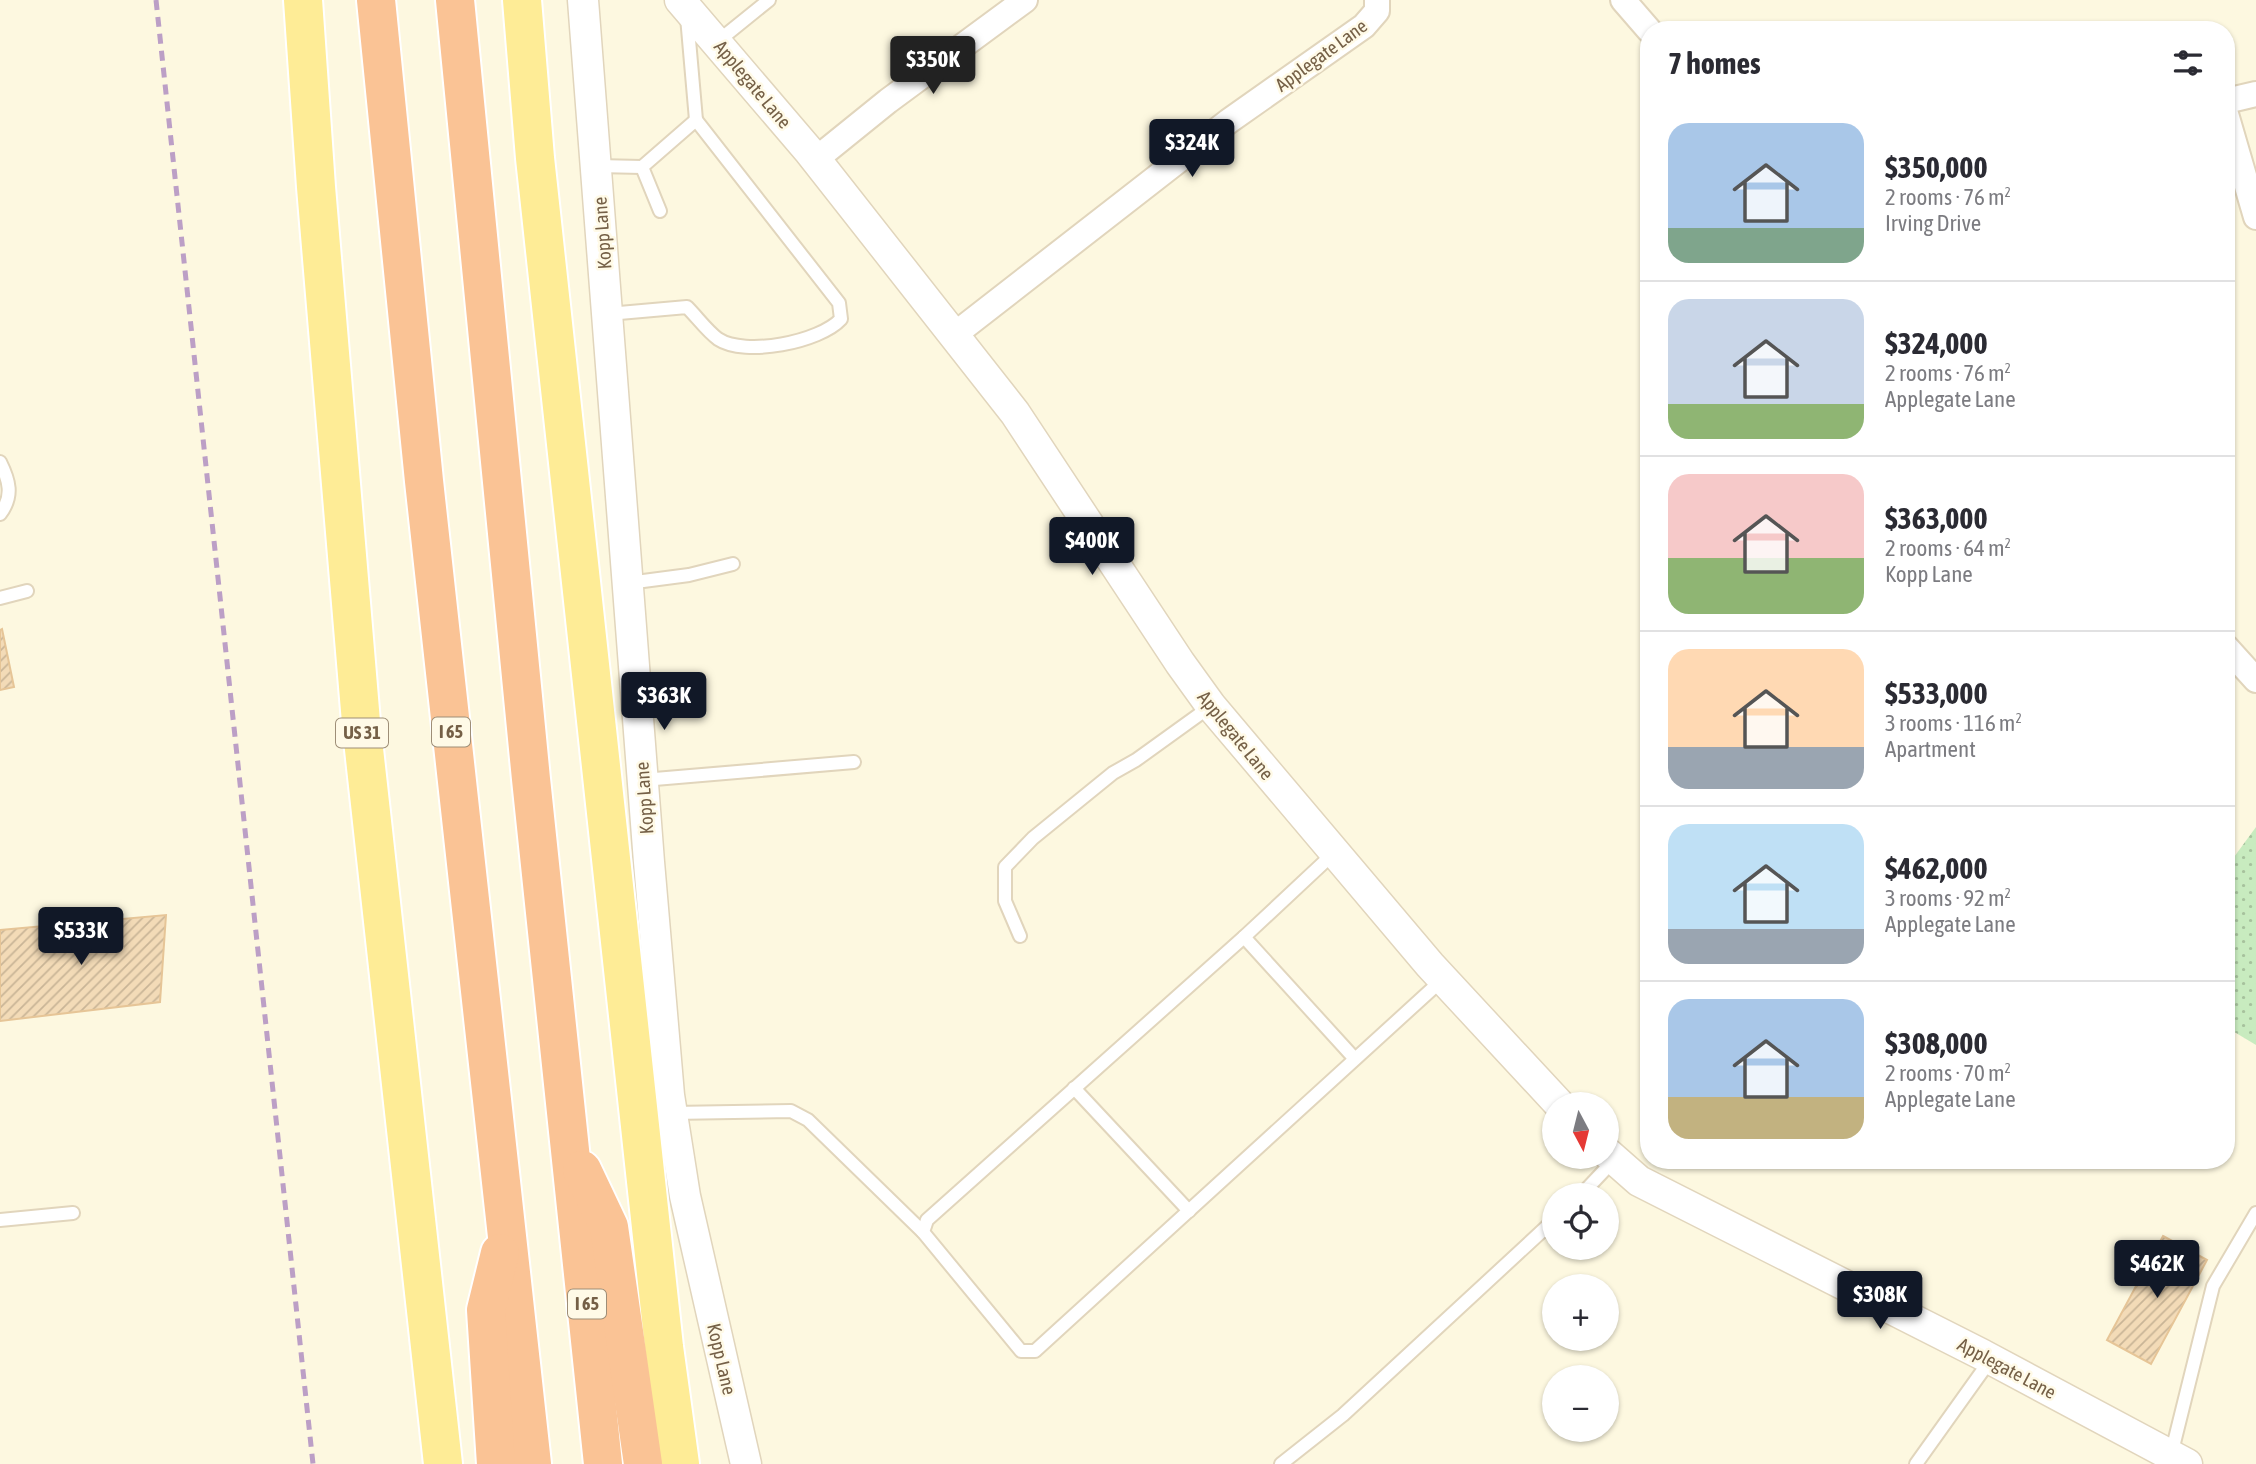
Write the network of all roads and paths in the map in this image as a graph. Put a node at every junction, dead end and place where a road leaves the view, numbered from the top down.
1 (303, 0) edge
2 (376, 0) edge
3 (455, 0) edge
4 (522, 0) edge
5 (583, 0) edge
6 (769, 0) edge
7 (1025, 0) edge
8 (1377, 0) edge
9 (1623, 0) edge
10 (683, 3) edge
11 (1641, 21) edge
12 (717, 42) junction
13 (2256, 94) edge
14 (2235, 99) edge
15 (696, 120) junction
16 (2235, 145) edge
17 (815, 160) junction
18 (597, 166) junction
19 (642, 167) junction
20 (660, 211) dead end
21 (2256, 217) edge
22 (608, 314) junction
23 (954, 335) junction
24 (0, 462) edge
25 (0, 514) edge
26 (733, 564) dead end
27 (628, 583) junction
28 (27, 592) dead end
29 (0, 598) edge
30 (2235, 657) edge
31 (2256, 680) edge
32 (1211, 706) junction
33 (854, 762) dead end
34 (643, 780) junction
35 (1335, 852) junction
36 (1020, 936) dead end
37 (1244, 937) junction
38 (1443, 979) junction
39 (1356, 1059) junction
40 (1074, 1088) junction
41 (1548, 1092) edge
42 (672, 1113) junction
43 (570, 1143) junction
44 (1619, 1163) edge
45 (1601, 1169) edge
46 (1590, 1183) edge
47 (1189, 1211) junction
48 (73, 1213) dead end
49 (2256, 1213) edge
50 (0, 1220) edge
51 (506, 1231) junction
52 (1542, 1231) edge
53 (923, 1232) junction
54 (1991, 1359) junction
55 (2179, 1460) edge
56 (443, 1464) edge
57 (496, 1464) edge
58 (532, 1464) edge
59 (603, 1464) edge
60 (643, 1464) edge
61 (680, 1464) edge
62 (746, 1464) edge
63 (1281, 1464) edge
64 (1916, 1464) edge

1 - 56 main road, US 31
2 - 51 highway, I 65
3 - 43 highway, I 65
4 - 61 main road
5 - 18 street, Kopp Lane
6 - 12 lane
7 - 17 street
8 - 23 street, Applegate Lane
9 - 11 street
10 - 12 street, Applegate Lane
10 - 15 lane
12 - 17 street, Applegate Lane
13 - 14 street
15 - 19 lane
15 - 22 lane
16 - 21 street
17 - 23 street, Applegate Lane
18 - 19 lane
18 - 22 street, Kopp Lane
19 - 20 lane
22 - 27 street, Kopp Lane
23 - 32 street, Applegate Lane
24 - 25 lane
26 - 27 lane
27 - 34 street, Kopp Lane
28 - 29 lane
30 - 31 street
32 - 35 street, Applegate Lane
32 - 36 lane
33 - 34 lane
34 - 42 street, Kopp Lane
35 - 37 lane
35 - 38 street, Applegate Lane
37 - 39 lane
37 - 40 lane
38 - 39 lane
38 - 41 street, Applegate Lane
39 - 47 lane
40 - 47 lane
40 - 53 lane
42 - 53 lane
42 - 62 street, Kopp Lane
43 - 59 highway, I 65
43 - 60 highway
44 - 54 street, Applegate Lane
45 - 46 lane
47 - 53 lane
48 - 50 lane
49 - 55 lane
51 - 57 highway
51 - 58 highway, I 65
52 - 63 lane
54 - 55 street, Applegate Lane
54 - 64 lane

